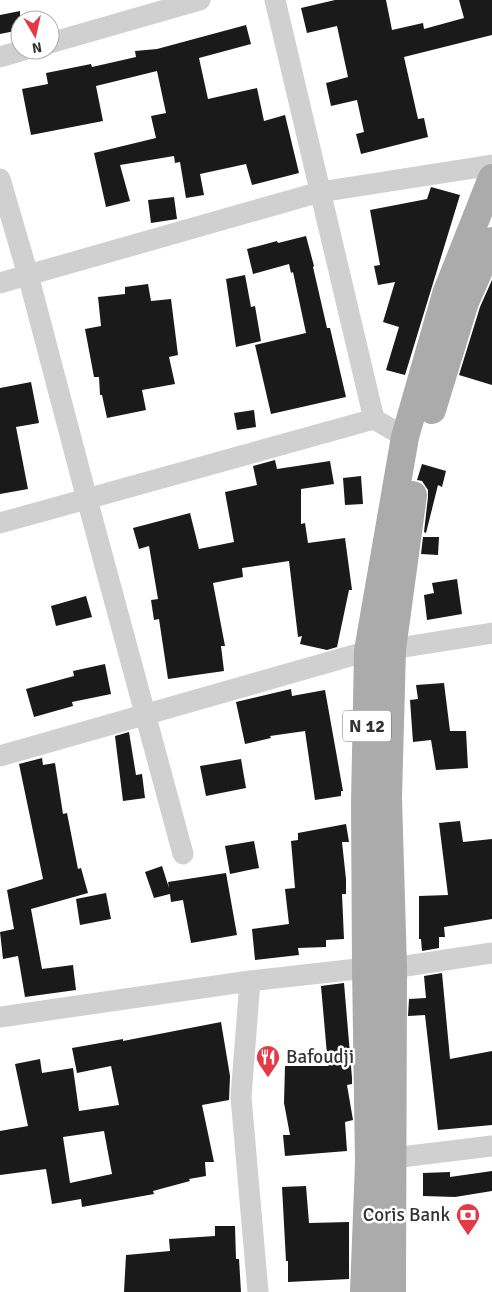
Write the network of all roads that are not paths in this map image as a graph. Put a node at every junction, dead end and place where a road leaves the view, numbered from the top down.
1 (200, 0) edge
2 (275, 0) edge
3 (60, 40) edge
4 (492, 165) edge
5 (492, 178) edge
6 (0, 179) edge
7 (320, 192) junction
8 (492, 241) edge
9 (28, 275) junction
10 (0, 283) edge
11 (374, 419) junction
12 (405, 437) junction
13 (87, 499) junction
14 (0, 523) edge
15 (492, 633) edge
16 (380, 650) junction
17 (145, 716) junction
18 (0, 756) edge
19 (183, 854) dead end
20 (492, 953) edge
21 (366, 968) junction
22 (393, 968) junction
23 (250, 981) junction
24 (0, 1017) edge
25 (492, 1146) edge
26 (393, 1158) junction
27 (258, 1292) edge
28 (364, 1292) edge
29 (392, 1292) edge

1 - 3 street
2 - 7 street
4 - 7 street
5 - 12 main road, N 12
6 - 9 street
7 - 9 street
7 - 11 street
8 - 16 main road, N 12
9 - 10 street
9 - 13 street
11 - 12 street
11 - 13 street
12 - 16 main road, N 12
13 - 14 street
13 - 17 street
15 - 16 street
16 - 17 street
16 - 21 main road, N 12
16 - 22 main road, N 12
17 - 18 street
17 - 19 street
20 - 22 street
21 - 22 street
21 - 23 street
21 - 28 main road, N 12
22 - 26 main road, N 12
23 - 24 street
23 - 27 street
25 - 26 street
26 - 29 main road, N 12

